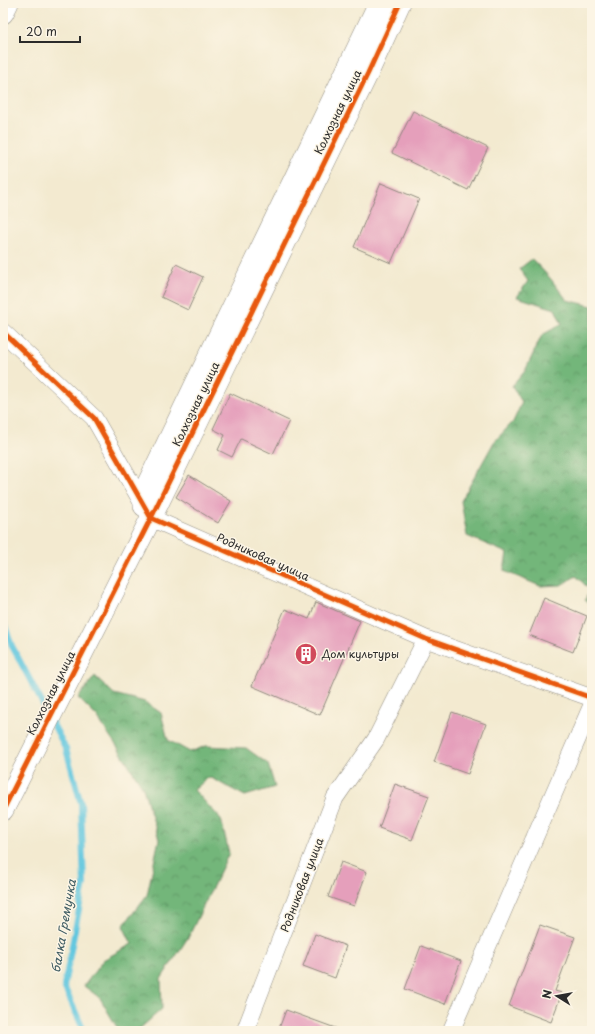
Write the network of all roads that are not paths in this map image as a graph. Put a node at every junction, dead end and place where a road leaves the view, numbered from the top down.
1 (8, 3) edge
2 (379, 3) edge
3 (400, 3) edge
4 (3, 13) edge
5 (3, 332) edge
6 (148, 512) junction
7 (426, 639) junction
8 (592, 698) edge
9 (592, 705) edge
10 (4, 804) edge
11 (245, 1031) edge
12 (451, 1031) edge

1 - 4 street
2 - 6 street, Колхозная улица
3 - 6 street, Колхозная улица
5 - 6 street
6 - 7 street, Родниковая улица
6 - 10 street, Колхозная улица
7 - 8 street, Родниковая улица
7 - 11 street, Родниковая улица
9 - 12 street

